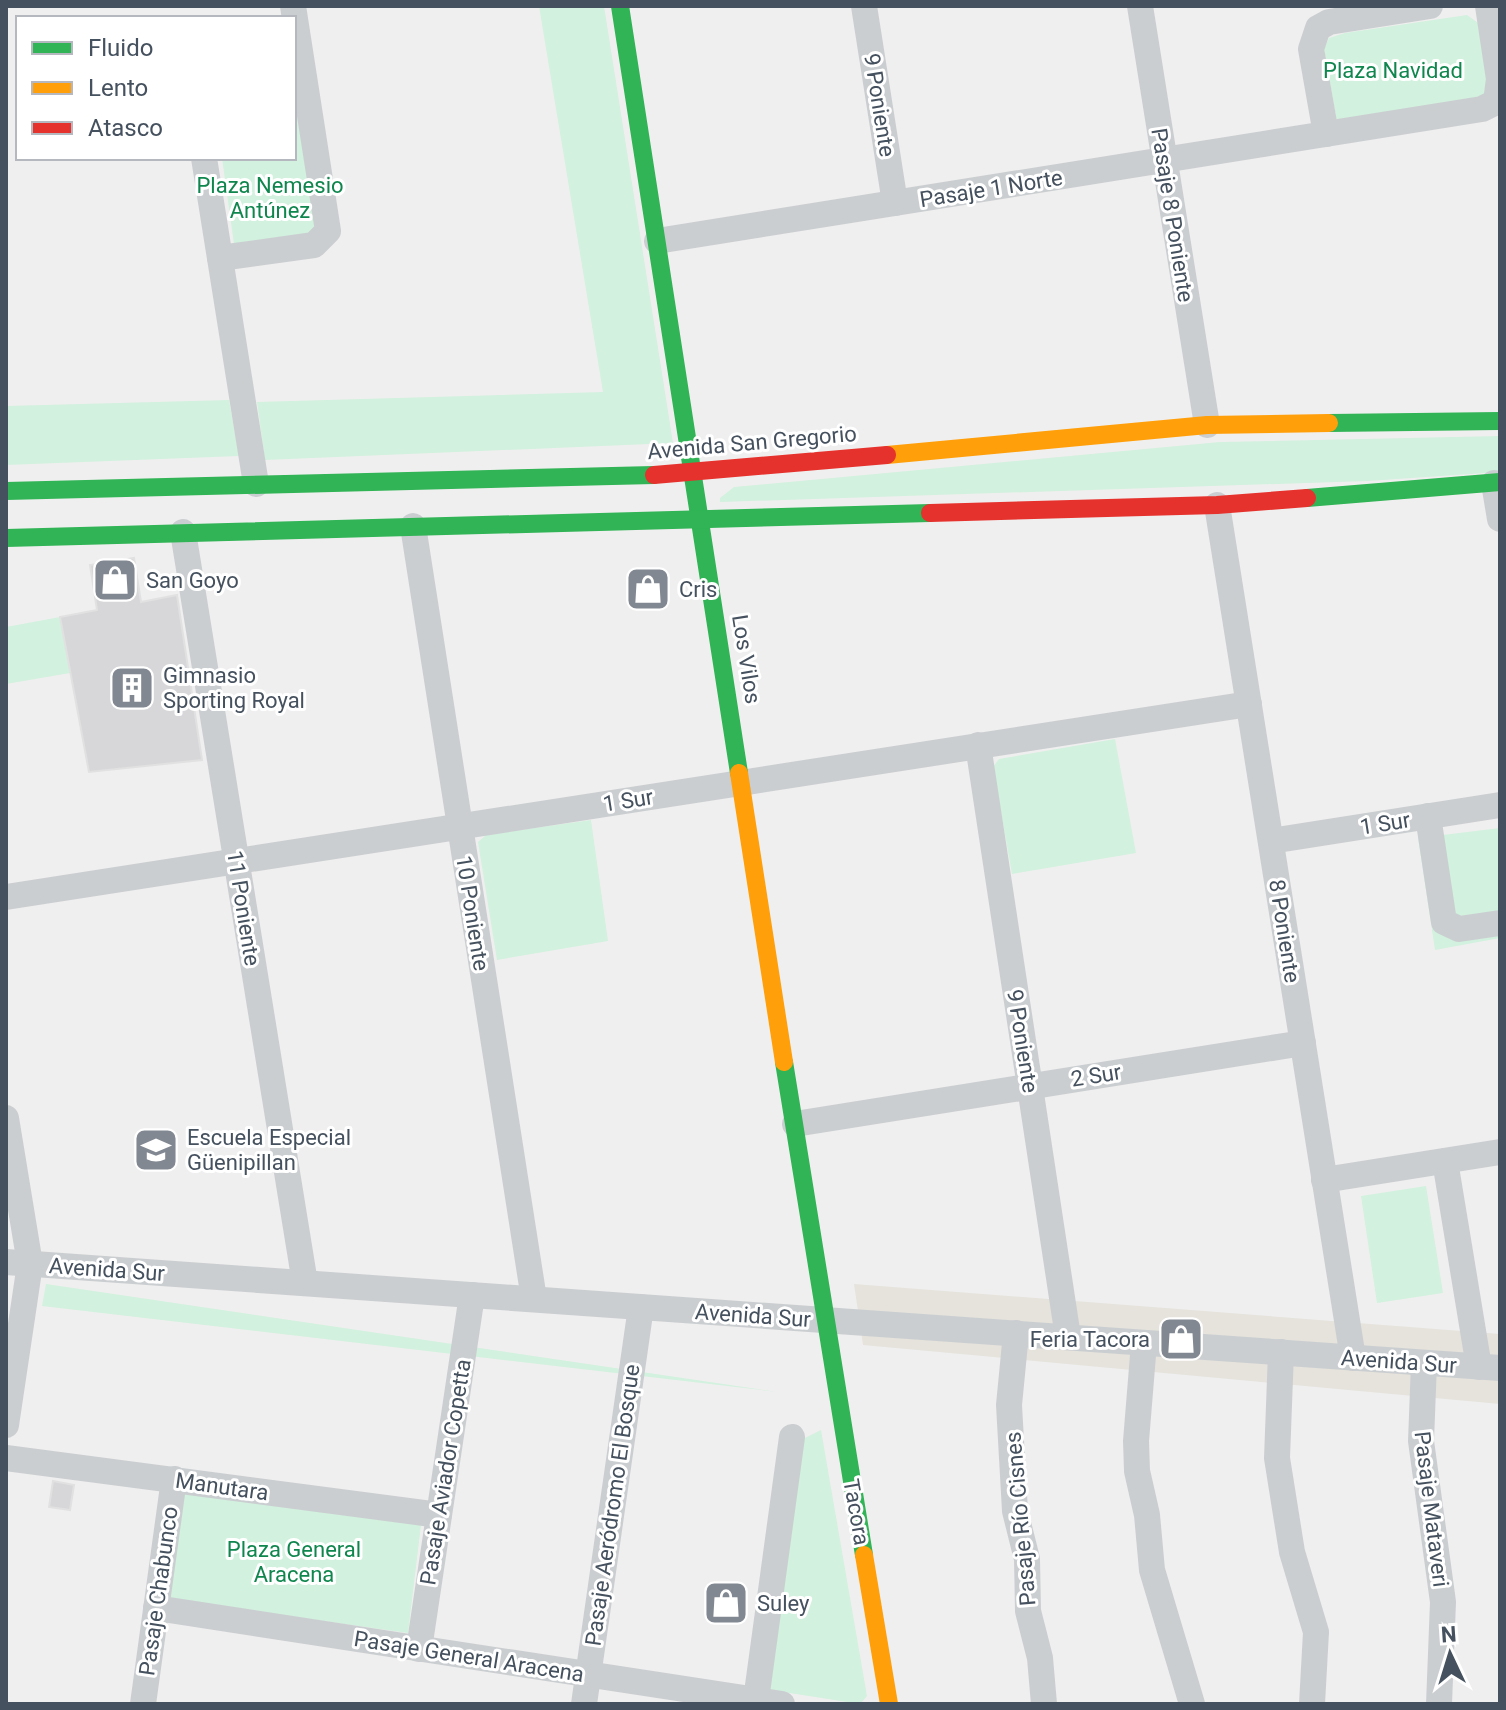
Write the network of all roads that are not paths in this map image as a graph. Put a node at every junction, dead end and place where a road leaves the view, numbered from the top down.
1 (620, 6) edge
2 (864, 6) edge
3 (1140, 6) edge
4 (1430, 6) edge
5 (1488, 6) edge
6 (296, 38) edge
7 (298, 59) edge
8 (1326, 134) junction
9 (204, 160) edge
10 (1164, 160) junction
11 (895, 203) junction
12 (657, 241) junction
13 (220, 258) junction
14 (1500, 421) edge
15 (1207, 425) junction
16 (693, 474) junction
17 (1497, 482) edge
18 (256, 484) junction
19 (6, 491) edge
20 (1217, 505) junction
21 (700, 519) junction
22 (1500, 519) edge
23 (413, 526) junction
24 (183, 532) junction
25 (6, 538) edge
26 (1249, 704) junction
27 (978, 745) junction
28 (742, 782) junction
29 (1500, 805) edge
30 (1428, 816) junction
31 (459, 826) junction
32 (1271, 841) junction
33 (236, 861) junction
34 (6, 897) edge
35 (1500, 923) edge
36 (1303, 1043) junction
37 (1030, 1086) junction
38 (6, 1118) edge
39 (795, 1124) junction
40 (1500, 1152) edge
41 (1445, 1161) junction
42 (1324, 1180) junction
43 (18, 1263) edge
44 (305, 1283) junction
45 (472, 1295) junction
46 (534, 1299) junction
47 (641, 1307) junction
48 (824, 1320) junction
49 (1016, 1333) junction
50 (1068, 1337) junction
51 (1144, 1343) junction
52 (1281, 1352) junction
53 (1353, 1358) junction
54 (1424, 1363) junction
55 (1489, 1368) edge
56 (6, 1425) edge
57 (792, 1437) dead end
58 (6, 1458) edge
59 (174, 1479) junction
60 (439, 1515) junction
61 (156, 1608) junction
62 (419, 1649) junction
63 (588, 1674) junction
64 (769, 1702) edge
65 (143, 1704) edge
66 (584, 1704) edge
67 (889, 1704) edge
68 (1044, 1704) edge
69 (1192, 1704) edge
70 (1312, 1704) edge
71 (1439, 1704) edge

1 - 12 main road, Los Vilos
2 - 11 street, 9 Poniente
3 - 10 street, Pasaje 8 Poniente
4 - 8 street
5 - 8 street, Pasaje 1 Norte
6 - 7 street
7 - 13 street
8 - 10 street, Pasaje 1 Norte
9 - 13 street
10 - 11 street, Pasaje 1 Norte
10 - 15 street, Pasaje 8 Poniente
11 - 12 street, Pasaje 1 Norte
12 - 16 main road, Los Vilos
13 - 18 street
14 - 15 main road, Avenida San Gregorio
15 - 16 main road, Avenida San Gregorio
16 - 18 main road, Avenida San Gregorio
16 - 21 main road, Los Vilos
17 - 20 main road
17 - 22 street
18 - 19 main road, Avenida San Gregorio
20 - 21 main road
20 - 26 street, 8 Poniente
21 - 23 main road
21 - 28 main road, Los Vilos
23 - 24 main road
23 - 31 street, 10 Poniente
24 - 25 main road
24 - 33 street, 11 Poniente
26 - 27 street, 1 Sur
26 - 32 street, 8 Poniente
27 - 28 street, 1 Sur
27 - 37 street, 9 Poniente
28 - 31 street, 1 Sur
28 - 39 main road, Los Vilos
29 - 30 street, 1 Sur
30 - 32 street, 1 Sur
30 - 35 street
31 - 33 street, 1 Sur
31 - 46 street, 10 Poniente
32 - 36 street, 8 Poniente
33 - 34 street, 1 Sur
33 - 44 street, 11 Poniente
36 - 37 street, 2 Sur
36 - 42 street, 8 Poniente
37 - 39 street, 2 Sur
37 - 50 street, 9 Poniente
38 - 43 street
39 - 48 main road, Los Vilos
40 - 41 street
41 - 42 street
41 - 55 street
42 - 53 street, 8 Poniente
43 - 44 street, Avenida Sur
43 - 56 street
44 - 45 street, Avenida Sur
45 - 46 street, Avenida Sur
45 - 60 street, Pasaje Aviador Copetta
46 - 47 street, Avenida Sur
47 - 48 street, Avenida Sur
47 - 63 street, Pasaje Aeródromo El Bosque
48 - 49 street, Avenida Sur
48 - 67 main road, Tacora
49 - 50 street, Avenida Sur
49 - 68 street, Pasaje Río Cisnes
50 - 51 street, Avenida Sur
51 - 52 street, Avenida Sur
51 - 69 street
52 - 53 street, Avenida Sur
52 - 70 street
53 - 54 street, Avenida Sur
54 - 55 street, Avenida Sur
54 - 71 street, Pasaje Mataveri
57 - 64 street
58 - 59 street, Manutara
59 - 60 street, Manutara
59 - 61 street, Pasaje Chabunco
60 - 62 street, Pasaje Aviador Copetta
61 - 62 street, Pasaje General Aracena
61 - 65 street, Pasaje Chabunco
62 - 63 street, Pasaje General Aracena
63 - 64 street, Pasaje General Aracena
63 - 66 street, Pasaje Aeródromo El Bosque

